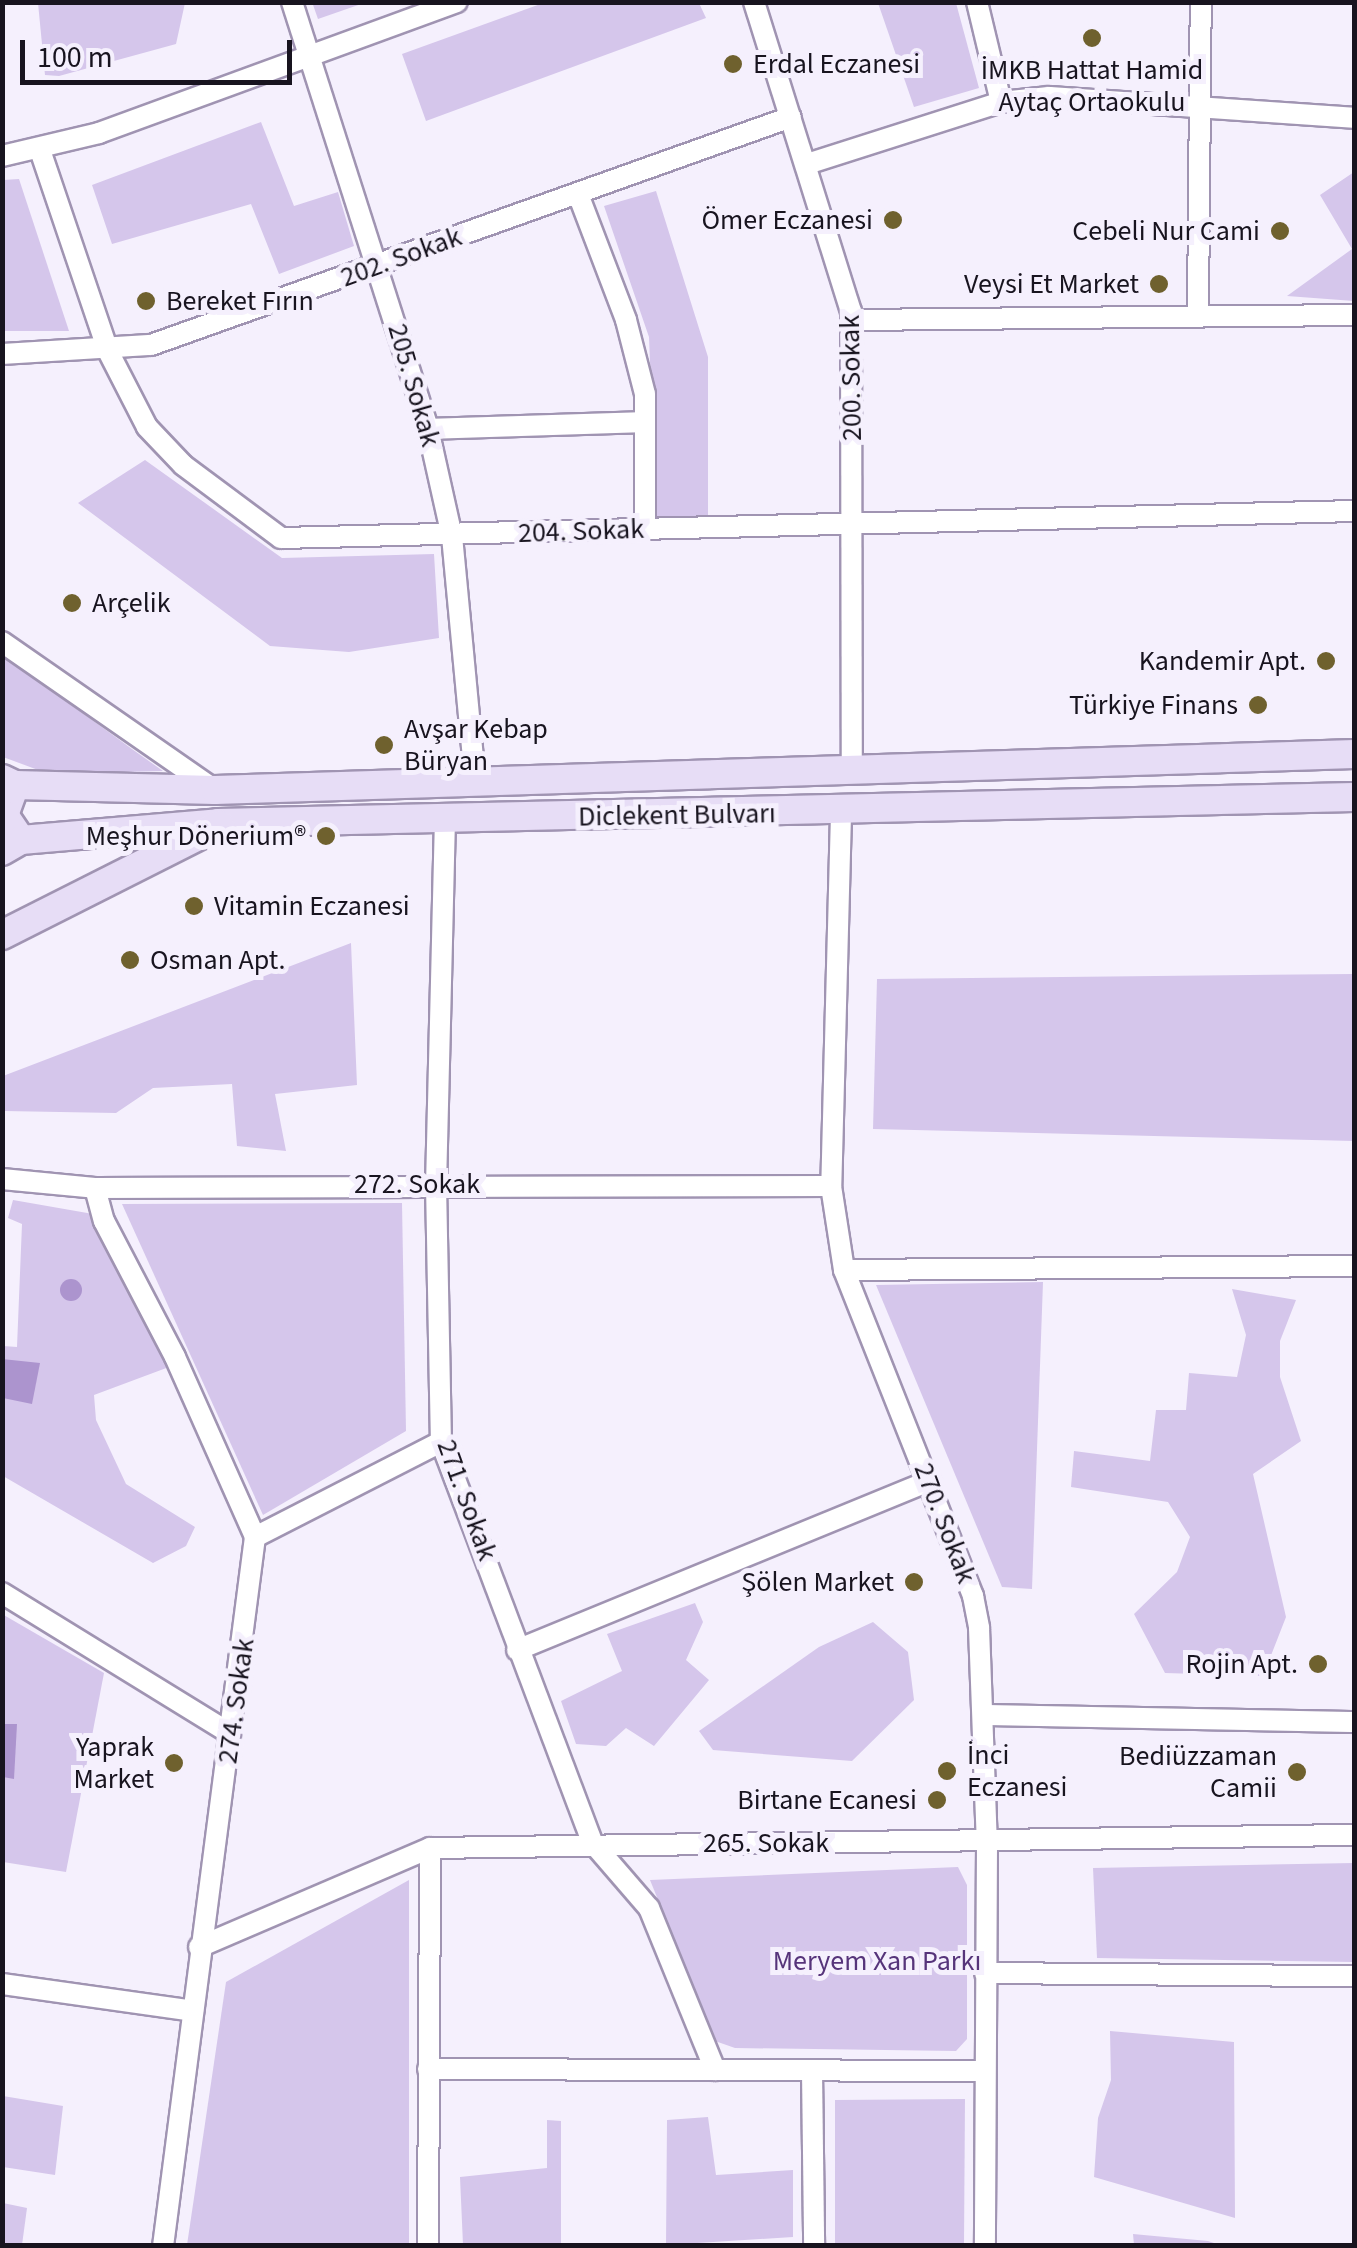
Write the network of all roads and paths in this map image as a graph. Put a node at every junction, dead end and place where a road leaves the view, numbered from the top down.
1 (292, 2) edge
2 (457, 2) edge
3 (754, 2) edge
4 (977, 2) edge
5 (1202, 2) edge
6 (312, 54) junction
7 (1001, 102) junction
8 (1201, 105) junction
9 (792, 117) junction
10 (1354, 118) edge
11 (40, 150) junction
12 (2, 156) edge
13 (806, 164) junction
14 (578, 194) junction
15 (379, 266) junction
16 (1354, 315) edge
17 (1198, 316) junction
18 (852, 320) junction
19 (108, 352) junction
20 (2, 354) edge
21 (646, 422) junction
22 (428, 428) junction
23 (1354, 511) edge
24 (850, 524) junction
25 (645, 528) junction
26 (452, 536) junction
27 (2, 642) edge
28 (1354, 754) edge
29 (852, 768) junction
30 (475, 781) junction
31 (9, 782) edge
32 (215, 790) junction
33 (1354, 798) edge
34 (840, 814) junction
35 (445, 818) junction
36 (223, 824) junction
37 (12, 846) edge
38 (2, 935) edge
39 (2, 1179) edge
40 (436, 1184) junction
41 (831, 1186) junction
42 (95, 1188) junction
43 (1354, 1266) edge
44 (844, 1270) junction
45 (441, 1442) junction
46 (930, 1481) junction
47 (255, 1536) junction
48 (2, 1593) edge
49 (516, 1650) junction
50 (984, 1716) junction
51 (1354, 1722) edge
52 (230, 1734) junction
53 (1354, 1835) edge
54 (592, 1842) junction
55 (987, 1844) junction
56 (430, 1848) junction
57 (199, 1947) junction
58 (985, 1972) junction
59 (1354, 1976) edge
60 (2, 1984) edge
61 (193, 2011) junction
62 (428, 2069) junction
63 (715, 2070) junction
64 (812, 2070) junction
65 (984, 2071) junction
66 (162, 2246) edge
67 (428, 2246) edge
68 (814, 2246) edge
69 (985, 2246) edge

1 - 6 street, 205. Sokak
2 - 6 street
3 - 9 street, 200. Sokak
4 - 7 street
5 - 8 street
6 - 11 street
6 - 15 street, 205. Sokak
7 - 8 street
7 - 13 street
8 - 10 street
8 - 17 street
9 - 13 street, 200. Sokak
9 - 14 street, 202. Sokak
11 - 12 street
11 - 19 street, 204. Sokak
13 - 18 street, 200. Sokak
14 - 15 street, 202. Sokak
14 - 21 street
15 - 19 street, 202. Sokak
15 - 22 street, 205. Sokak
16 - 17 street
17 - 18 street
18 - 24 street, 200. Sokak
19 - 20 street, 202. Sokak
19 - 26 street, 204. Sokak
21 - 22 street
21 - 25 street
22 - 26 street, 205. Sokak
23 - 24 street, 204. Sokak
24 - 25 street, 204. Sokak
24 - 29 street, 200. Sokak
25 - 26 street, 204. Sokak
26 - 30 street, 205. Sokak
27 - 32 street
28 - 29 main road, Diclekent Bulvarı
29 - 30 main road, Diclekent Bulvarı
30 - 32 main road, Diclekent Bulvarı
31 - 32 main road, Diclekent Bulvarı
31 - 37 main road
33 - 34 main road, Diclekent Bulvarı
34 - 35 main road, Diclekent Bulvarı
34 - 41 street, 270. Sokak
35 - 36 main road, Diclekent Bulvarı
35 - 40 street, 271. Sokak
36 - 37 main road, Diclekent Bulvarı
36 - 38 main road
39 - 42 street, 272. Sokak
40 - 41 street, 272. Sokak
40 - 42 street, 272. Sokak
40 - 45 street, 271. Sokak
41 - 44 street, 270. Sokak
42 - 47 street
43 - 44 street
44 - 46 street, 270. Sokak
45 - 47 street
45 - 49 street, 271. Sokak
46 - 49 street
46 - 50 street, 270. Sokak
47 - 52 street, 274. Sokak
48 - 52 street
49 - 54 street, 271. Sokak
50 - 51 street
50 - 55 street, 270. Sokak
52 - 57 street, 274. Sokak
53 - 55 street, 265. Sokak
54 - 55 street, 265. Sokak
54 - 56 street, 265. Sokak
54 - 63 street, 271. Sokak
55 - 58 street, 270. Sokak
56 - 57 street, 265. Sokak
56 - 62 street
57 - 61 street, 274. Sokak
58 - 59 street
58 - 65 street, 270. Sokak
60 - 61 street
61 - 66 street, 274. Sokak
62 - 63 street
62 - 67 street
63 - 64 street
64 - 65 street
64 - 68 street
65 - 69 street, 270. Sokak

